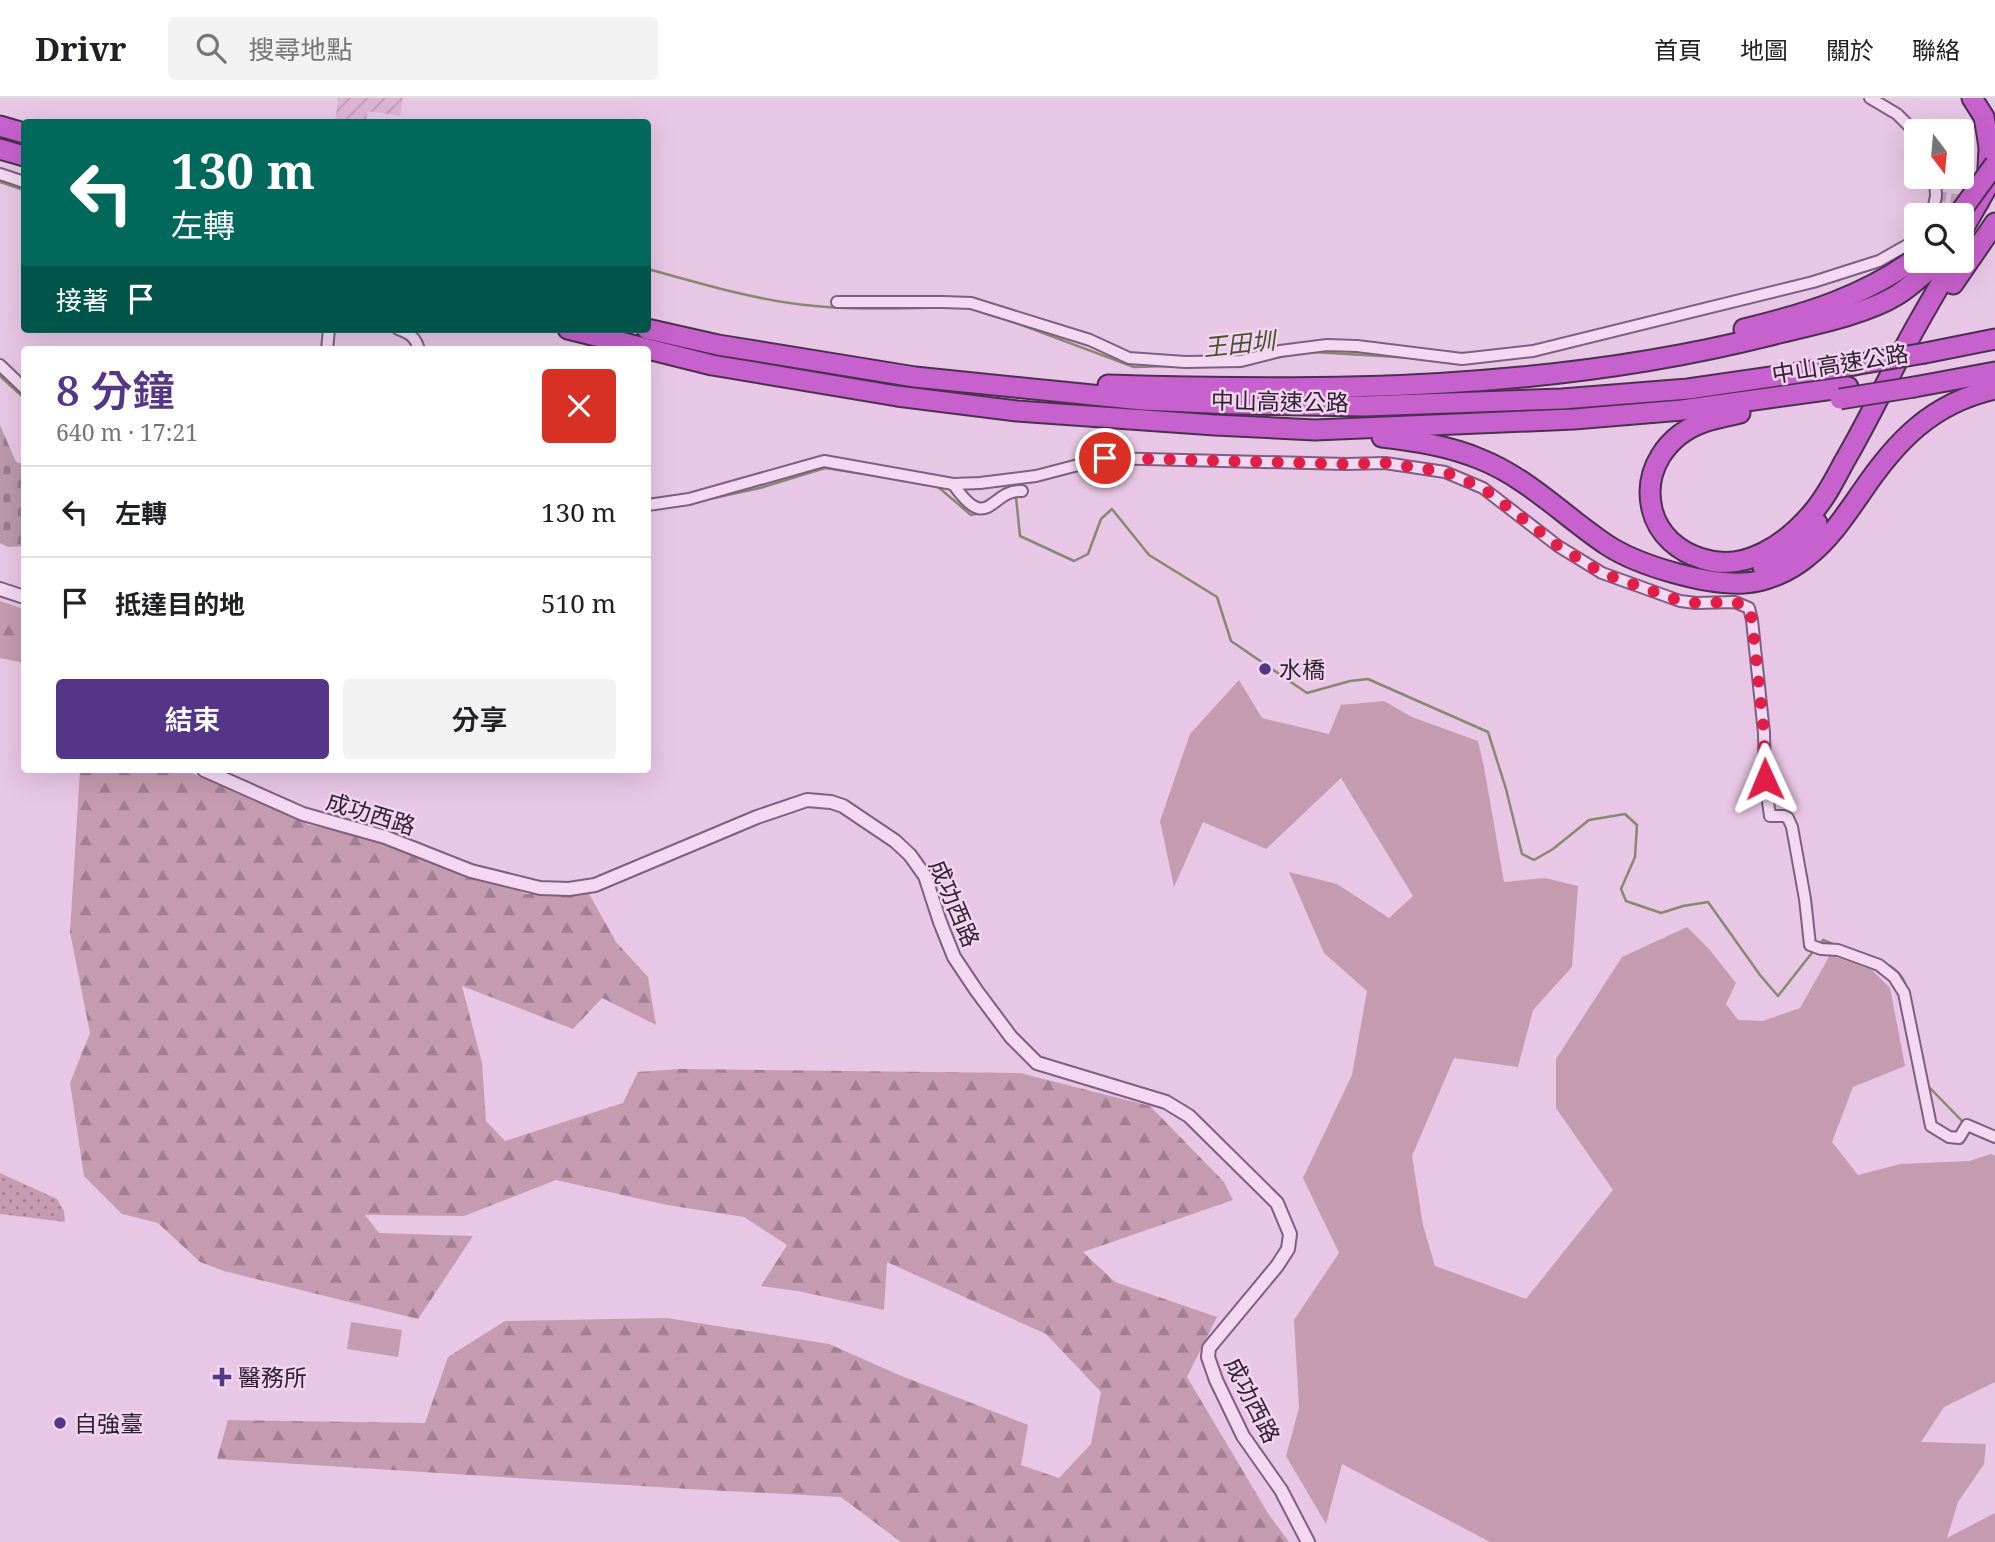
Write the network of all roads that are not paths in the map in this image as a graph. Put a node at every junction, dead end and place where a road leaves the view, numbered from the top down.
1 (1870, 98) edge
2 (1972, 98) edge
3 (1904, 121) edge
4 (0, 126) edge
5 (21, 132) edge
6 (0, 149) edge
7 (21, 155) edge
8 (1995, 164) edge
9 (0, 174) edge
10 (21, 181) edge
11 (1995, 186) edge
12 (1967, 203) edge
13 (1974, 210) edge
14 (1995, 223) edge
15 (1974, 225) edge
16 (1904, 247) edge
17 (1904, 266) edge
18 (1925, 273) edge
19 (1938, 273) edge
20 (1947, 273) edge
21 (837, 302) dead end
22 (651, 330) edge
23 (584, 333) edge
24 (1911, 334) junction
25 (1995, 339) edge
26 (636, 346) edge
27 (651, 350) edge
28 (1995, 360) edge
29 (0, 365) edge
30 (1995, 372) edge
31 (1916, 381) junction
32 (21, 385) edge
33 (1386, 386) junction
34 (1995, 389) edge
35 (1053, 392) junction
36 (1844, 393) junction
37 (1315, 430) junction
38 (953, 484) junction
39 (1022, 491) dead end
40 (651, 505) edge
41 (1689, 575) junction
42 (0, 589) edge
43 (21, 596) edge
44 (211, 773) edge
45 (1995, 1137) edge
46 (1308, 1542) edge

1 - 3 street
2 - 13 highway
4 - 5 highway
6 - 7 highway
8 - 12 highway, bridge
9 - 10 street
11 - 15 highway
14 - 41 highway
16 - 21 street
17 - 33 highway
18 - 33 highway
19 - 24 highway
20 - 24 highway
22 - 35 highway, 中山高速公路
23 - 26 highway, 中山高速公路
24 - 36 highway
25 - 35 highway, 中山高速公路, bridge
27 - 37 highway, 中山高速公路
28 - 31 highway, 中山高速公路
29 - 32 street
30 - 31 highway
31 - 36 highway, 中山高速公路
33 - 35 highway
34 - 41 highway
36 - 37 highway, 中山高速公路
37 - 41 highway
38 - 39 street
38 - 40 street
38 - 45 street
42 - 43 street
44 - 46 street, 成功西路

